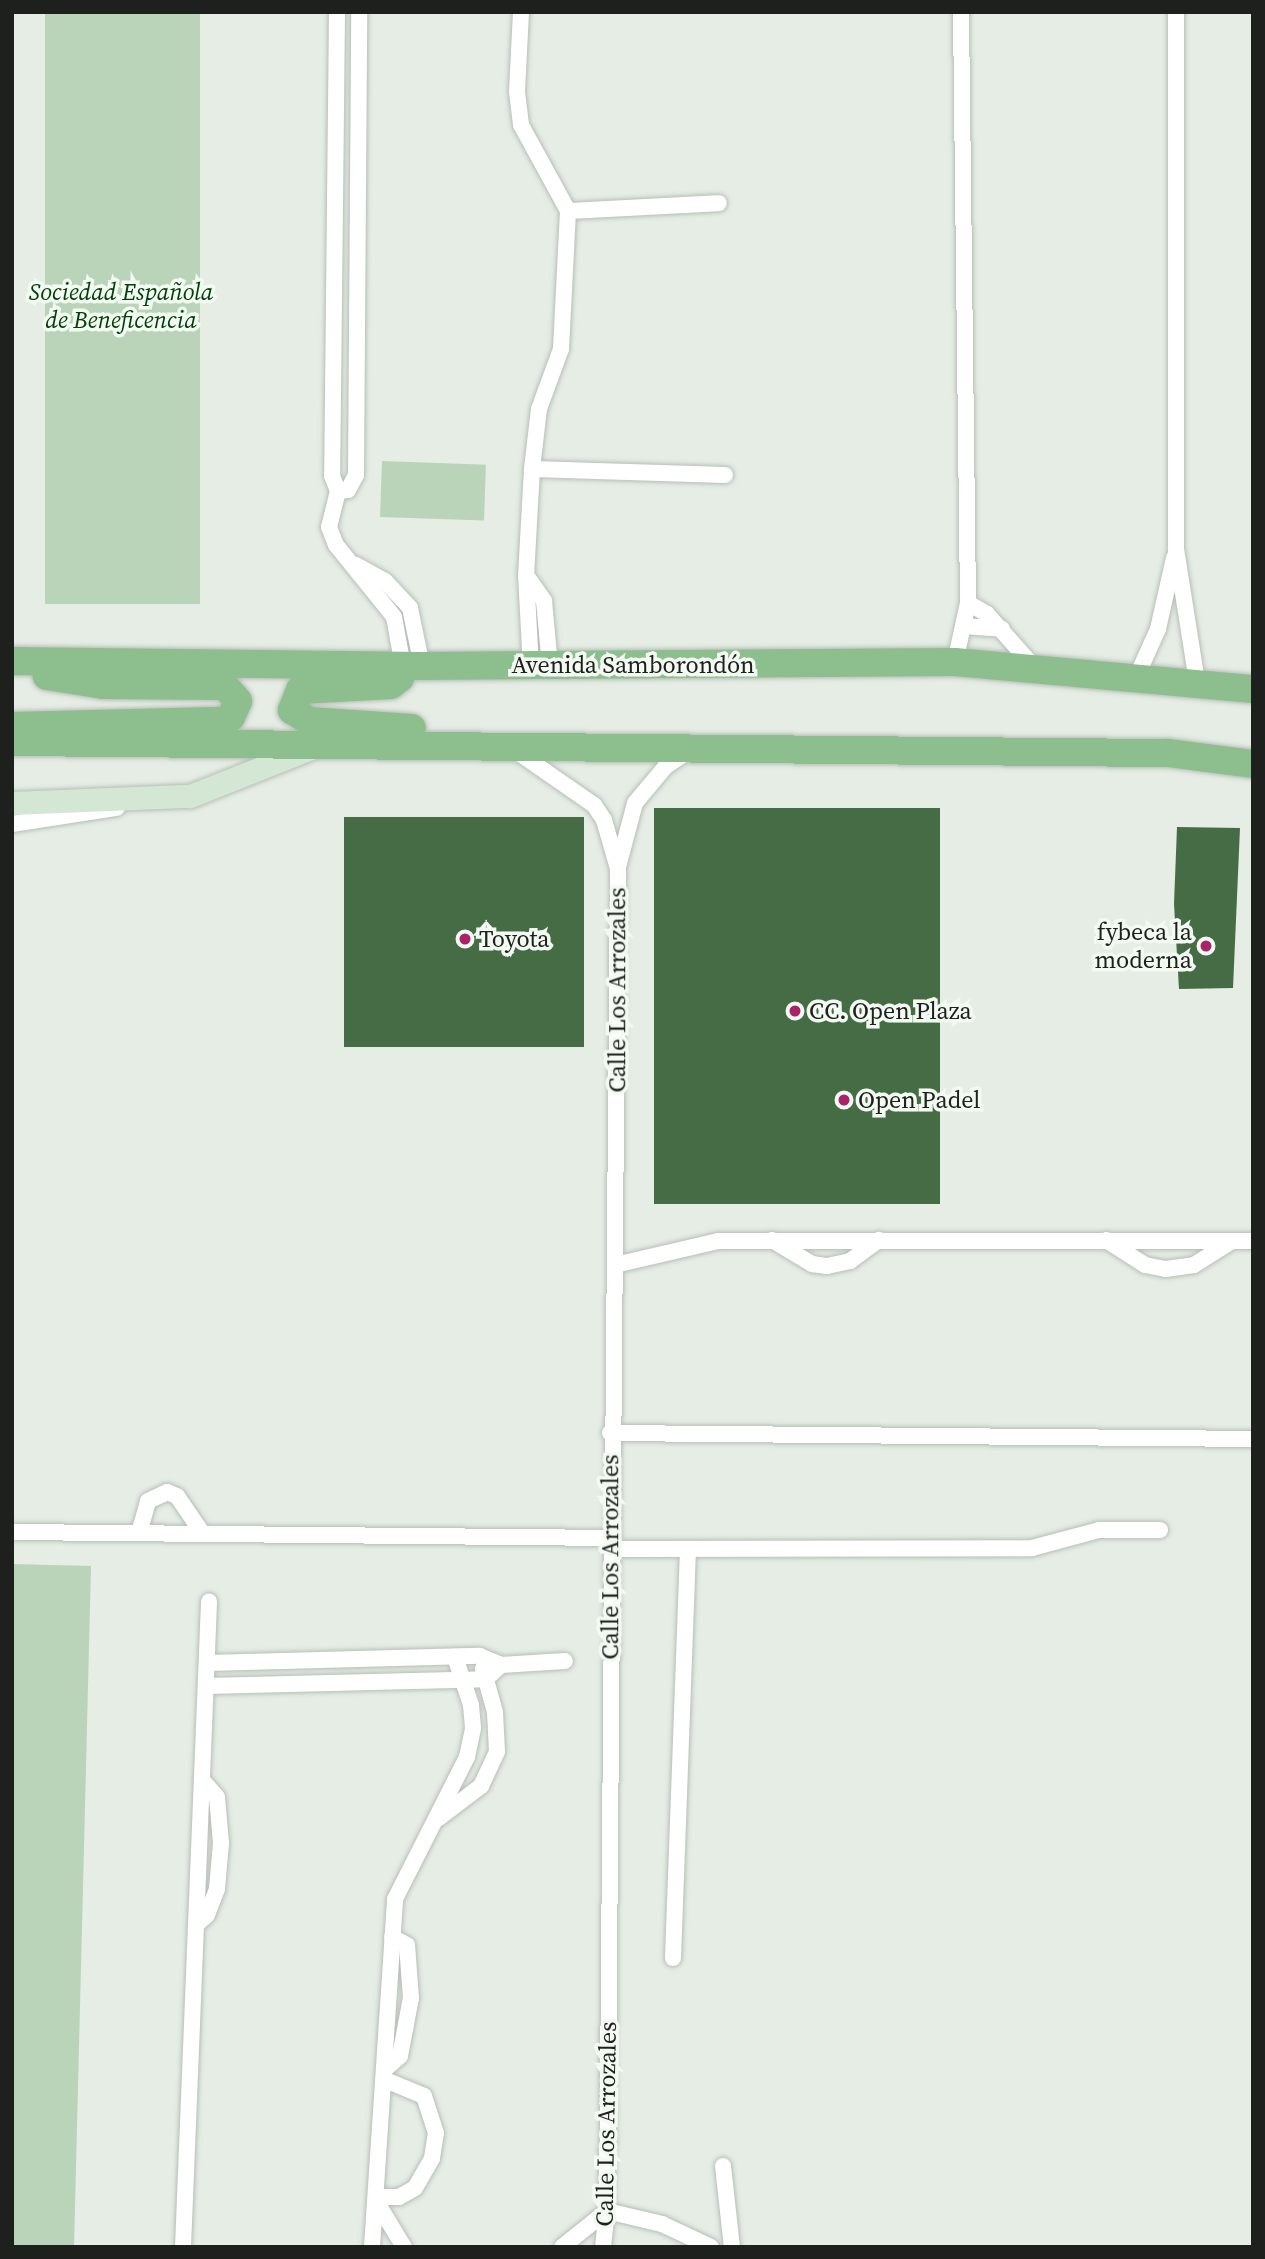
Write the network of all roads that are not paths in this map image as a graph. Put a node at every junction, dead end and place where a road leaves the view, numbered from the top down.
1 (521, 12) edge
2 (961, 12) edge
3 (1176, 12) edge
4 (337, 18) edge
5 (359, 18) edge
6 (358, 100) junction
7 (336, 101) junction
8 (719, 204) dead end
9 (568, 211) junction
10 (335, 246) junction
11 (358, 246) junction
12 (334, 382) junction
13 (357, 382) junction
14 (532, 469) junction
15 (725, 475) dead end
16 (338, 491) junction
17 (1176, 549) junction
18 (968, 603) junction
19 (963, 626) junction
20 (1002, 629) junction
21 (1158, 629) junction
22 (1187, 632) junction
23 (12, 661) edge
24 (955, 662) junction
25 (413, 666) junction
26 (541, 666) junction
27 (1034, 667) junction
28 (12, 671) edge
29 (1136, 678) junction
30 (1197, 682) junction
31 (1253, 690) edge
32 (12, 726) edge
33 (12, 742) edge
34 (320, 744) junction
35 (510, 746) junction
36 (691, 750) junction
37 (1253, 764) edge
38 (190, 796) junction
39 (12, 803) edge
40 (12, 824) edge
41 (618, 867) junction
42 (772, 1240) junction
43 (879, 1240) junction
44 (1106, 1240) junction
45 (1232, 1241) junction
46 (1253, 1241) edge
47 (615, 1265) junction
48 (610, 1433) junction
49 (1253, 1439) edge
50 (1160, 1530) dead end
51 (12, 1532) edge
52 (139, 1533) junction
53 (203, 1534) junction
54 (611, 1544) junction
55 (688, 1550) junction
56 (209, 1602) dead end
57 (480, 1656) junction
58 (455, 1657) junction
59 (338, 1660) junction
60 (565, 1661) dead end
61 (206, 1663) junction
62 (501, 1665) junction
63 (462, 1679) junction
64 (486, 1679) junction
65 (340, 1682) junction
66 (206, 1686) junction
67 (439, 1818) junction
68 (392, 1937) junction
69 (673, 1958) dead end
70 (383, 2074) junction
71 (723, 2166) dead end
72 (376, 2199) junction
73 (607, 2211) junction
74 (183, 2247) edge
75 (372, 2247) edge
76 (404, 2247) edge
77 (562, 2247) edge
78 (603, 2247) edge
79 (711, 2247) edge
80 (732, 2247) edge

1 - 9 street
2 - 18 street
3 - 17 street
4 - 5 street
4 - 7 street
5 - 6 street
6 - 7 street
6 - 11 street
7 - 10 street
8 - 9 street
9 - 14 street
10 - 11 street
10 - 12 street
11 - 13 street
12 - 13 street
12 - 16 street
13 - 16 street
14 - 15 street
14 - 26 street
16 - 25 street
17 - 21 street
17 - 22 street
18 - 19 street
18 - 20 street
19 - 20 street
19 - 24 street
20 - 27 street
21 - 22 street
21 - 29 street
22 - 30 street
23 - 25 highway, Avenida Samborondón
24 - 26 highway, Avenida Samborondón
24 - 27 highway, Avenida Samborondón
25 - 26 highway, Avenida Samborondón
25 - 35 highway
27 - 29 highway, Avenida Samborondón
28 - 32 highway
29 - 30 highway, Avenida Samborondón
30 - 31 highway, Avenida Samborondón
33 - 34 highway
34 - 35 highway
34 - 38 main road
35 - 36 highway
35 - 41 street, Calle Los Arrozales
36 - 37 highway
36 - 41 street, Calle Los Arrozales
38 - 39 main road
38 - 40 street
41 - 47 street, Calle Los Arrozales
42 - 43 street
42 - 43 street
42 - 47 street
43 - 44 street
44 - 45 street
44 - 45 street
45 - 46 street
47 - 48 street, Calle Los Arrozales
48 - 49 street
48 - 54 street, Calle Los Arrozales
50 - 55 street
51 - 52 street
52 - 53 street
52 - 53 street
53 - 54 street
54 - 55 street
54 - 73 street, Calle Los Arrozales
55 - 69 street
56 - 61 street
57 - 58 street
57 - 62 street
57 - 64 street
58 - 59 street
58 - 63 street
59 - 61 street
59 - 65 street
60 - 62 street
61 - 66 street
62 - 64 street
63 - 64 street
63 - 65 street
63 - 67 street
64 - 67 street
65 - 66 street
66 - 74 street
67 - 68 street
68 - 70 street
68 - 70 street
70 - 72 street
70 - 72 street
71 - 80 street
72 - 75 street
72 - 76 street
73 - 77 street
73 - 78 street, Calle Los Arrozales
73 - 79 street

